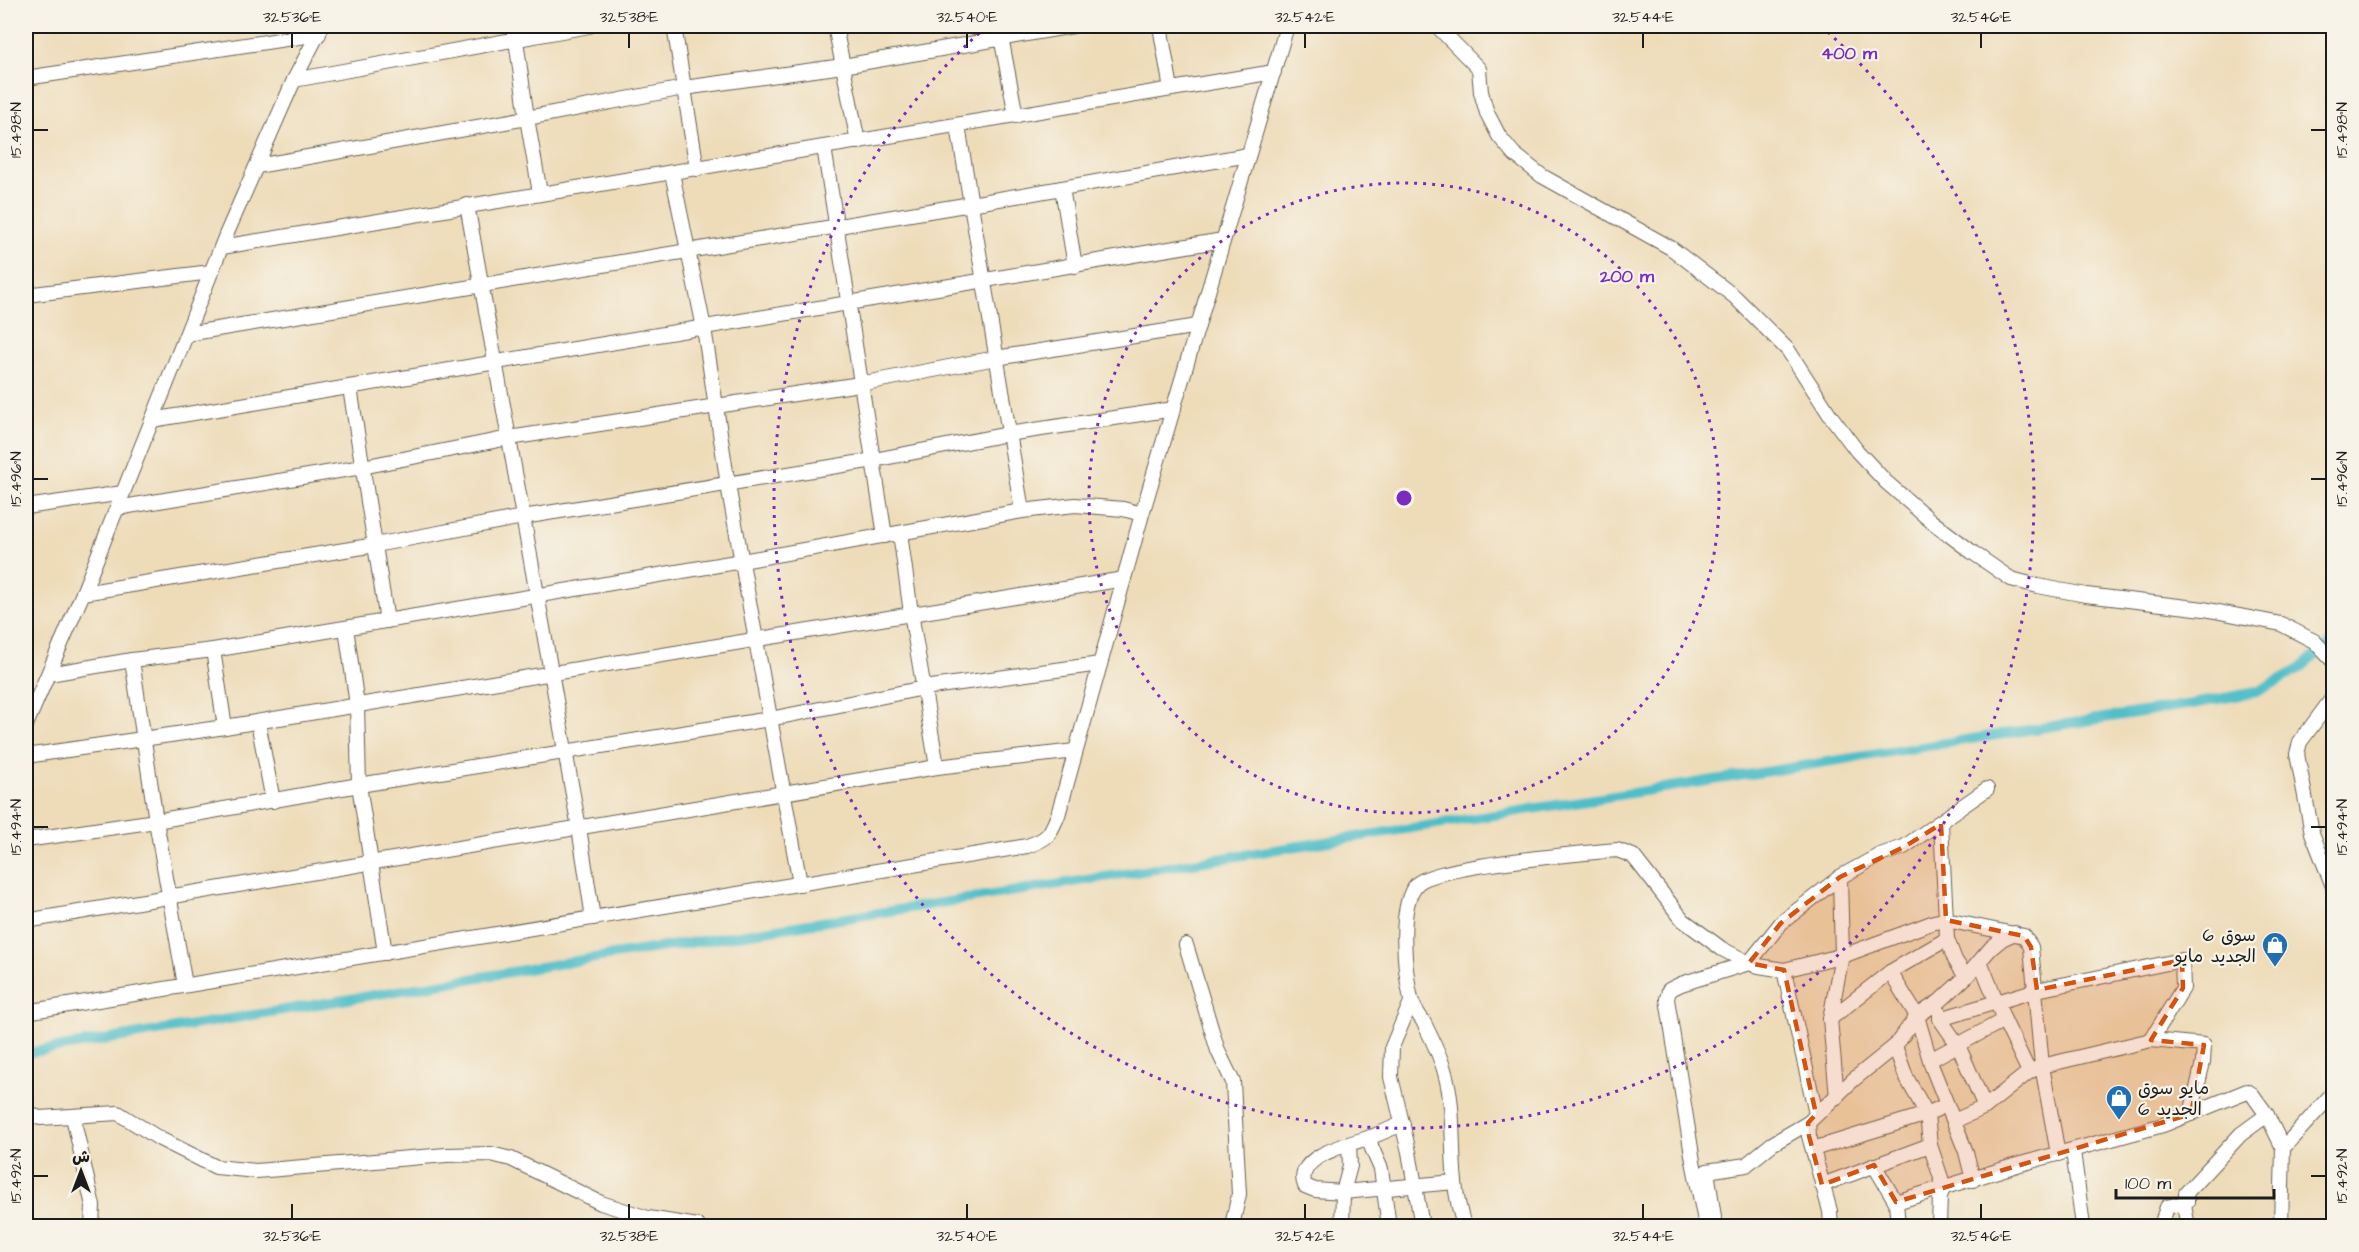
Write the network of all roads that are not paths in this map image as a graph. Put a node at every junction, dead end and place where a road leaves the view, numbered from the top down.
1 (589, 26) edge
2 (674, 26) edge
3 (835, 26) edge
4 (1073, 26) edge
5 (1160, 26) edge
6 (1287, 26) edge
7 (1437, 26) edge
8 (320, 30) edge
9 (515, 32) edge
10 (1000, 32) edge
11 (843, 66) junction
12 (1274, 72) junction
13 (26, 78) edge
14 (294, 80) junction
15 (684, 88) junction
16 (1171, 89) junction
17 (1016, 116) junction
18 (527, 118) junction
19 (958, 126) junction
20 (858, 142) junction
21 (824, 147) junction
22 (1248, 155) junction
23 (257, 166) junction
24 (697, 169) junction
25 (672, 173) junction
26 (1062, 188) junction
27 (540, 193) junction
28 (971, 204) junction
29 (467, 205) junction
30 (836, 226) junction
31 (1223, 240) junction
32 (222, 247) junction
33 (686, 250) junction
34 (1075, 266) junction
35 (211, 272) junction
36 (982, 282) junction
37 (481, 284) junction
38 (26, 295) edge
39 (848, 304) junction
40 (1198, 326) junction
41 (704, 328) junction
42 (187, 334) junction
43 (996, 358) junction
44 (495, 362) junction
45 (860, 384) junction
46 (350, 388) junction
47 (715, 406) junction
48 (1174, 409) junction
49 (152, 420) junction
50 (1008, 434) junction
51 (509, 438) junction
52 (874, 460) junction
53 (363, 467) junction
54 (728, 485) junction
55 (123, 493) junction
56 (26, 507) edge
57 (117, 508) junction
58 (1022, 511) junction
59 (1143, 514) junction
60 (523, 517) junction
61 (900, 533) junction
62 (885, 536) junction
63 (375, 545) junction
64 (742, 561) junction
65 (1124, 579) junction
66 (83, 592) junction
67 (536, 596) junction
68 (911, 614) junction
69 (387, 621) junction
70 (346, 628) junction
71 (757, 640) junction
72 (213, 650) junction
73 (2331, 659) edge
74 (132, 660) junction
75 (1100, 664) junction
76 (550, 673) junction
77 (49, 674) junction
78 (924, 688) junction
79 (2334, 696) edge
80 (357, 705) junction
81 (29, 709) edge
82 (770, 719) junction
83 (258, 722) junction
84 (26, 725) edge
85 (225, 727) junction
86 (144, 739) junction
87 (564, 751) junction
88 (1075, 751) junction
89 (26, 756) edge
90 (937, 767) junction
91 (359, 784) junction
92 (1987, 789) dead end
93 (782, 792) junction
94 (273, 801) junction
95 (156, 821) junction
96 (1941, 824) junction
97 (579, 828) junction
98 (26, 840) edge
99 (373, 863) junction
100 (1840, 877) junction
101 (800, 884) junction
102 (2334, 889) edge
103 (171, 897) junction
104 (593, 918) junction
105 (1946, 920) junction
106 (26, 921) edge
107 (2015, 933) junction
108 (1947, 939) junction
109 (1186, 945) dead end
110 (386, 952) junction
111 (1842, 955) junction
112 (1980, 961) junction
113 (1749, 963) junction
114 (1784, 970) junction
115 (1890, 972) junction
116 (1966, 977) junction
117 (185, 985) junction
118 (2037, 990) junction
119 (1940, 1001) junction
120 (1412, 1002) junction
121 (1999, 1003) junction
122 (26, 1012) edge
123 (1917, 1016) junction
124 (1830, 1019) junction
125 (1940, 1019) junction
126 (2004, 1020) junction
127 (2151, 1040) junction
128 (1958, 1045) junction
129 (1895, 1046) junction
130 (1930, 1060) junction
131 (2036, 1069) junction
132 (2334, 1092) edge
133 (1837, 1097) junction
134 (1946, 1105) junction
135 (1985, 1107) junction
136 (26, 1113) edge
137 (1927, 1114) junction
138 (2191, 1114) junction
139 (2267, 1115) junction
140 (73, 1117) junction
141 (1812, 1118) junction
142 (1954, 1121) junction
143 (1403, 1124) junction
144 (1370, 1137) junction
145 (1349, 1144) junction
146 (1930, 1145) junction
147 (2283, 1148) junction
148 (1813, 1149) junction
149 (2073, 1151) junction
150 (2058, 1154) junction
151 (1875, 1166) junction
152 (1973, 1180) junction
153 (1455, 1182) junction
154 (1822, 1185) junction
155 (1382, 1187) junction
156 (1416, 1187) junction
157 (1944, 1187) junction
158 (1342, 1192) junction
159 (1896, 1202) junction
160 (2187, 1202) junction
161 (92, 1227) edge
162 (698, 1227) edge
163 (1232, 1227) edge
164 (1342, 1227) edge
165 (1389, 1227) edge
166 (1422, 1227) edge
167 (1464, 1227) edge
168 (1706, 1227) edge
169 (1712, 1227) edge
170 (1831, 1227) edge
171 (1898, 1227) edge
172 (1940, 1227) edge
173 (2083, 1227) edge
174 (2161, 1227) edge
175 (2188, 1227) edge
176 (2281, 1227) edge

1 - 9 street
2 - 15 street
3 - 11 street
4 - 10 street
5 - 16 street
6 - 12 street
7 - 73 street
8 - 13 street
8 - 14 street
9 - 14 street
9 - 18 street
10 - 11 street
10 - 17 street
11 - 15 street
11 - 20 street
12 - 16 street
12 - 22 street
14 - 23 street
15 - 18 street
15 - 24 street
16 - 17 street
17 - 19 street
18 - 23 street
18 - 27 street
19 - 20 street
19 - 28 street
20 - 21 street
21 - 24 street
21 - 30 street
22 - 26 street
22 - 31 street
23 - 32 street
24 - 25 street
25 - 27 street
25 - 33 street
26 - 28 street
26 - 34 street
27 - 29 street
28 - 30 street
28 - 36 street
29 - 32 street
29 - 37 street
30 - 33 street
30 - 39 street
31 - 34 street
31 - 40 street
32 - 35 street
33 - 37 street
33 - 41 street
34 - 36 street
35 - 38 street
35 - 42 street
36 - 39 street
36 - 43 street
37 - 42 street
37 - 44 street
39 - 41 street
39 - 45 street
40 - 43 street
40 - 48 street
41 - 44 street
41 - 47 street
42 - 49 street
43 - 45 street
43 - 50 street
44 - 46 street
44 - 51 street
45 - 47 street
45 - 52 street
46 - 49 street
46 - 53 street
47 - 51 street
47 - 54 street
48 - 50 street
48 - 59 street
49 - 55 street
50 - 52 street
50 - 58 street
51 - 53 street
51 - 60 street
52 - 54 street
52 - 62 street
53 - 57 street
53 - 63 street
54 - 60 street
54 - 64 street
55 - 56 street
55 - 57 street
57 - 66 street
58 - 59 street
58 - 61 street
59 - 65 street
60 - 63 street
60 - 67 street
61 - 62 street
61 - 68 street
62 - 64 street
63 - 66 street
63 - 69 street
64 - 67 street
64 - 71 street
65 - 68 street
65 - 75 street
66 - 77 street
67 - 69 street
67 - 76 street
68 - 71 street
68 - 78 street
69 - 70 street
70 - 72 street
70 - 80 street
71 - 76 street
71 - 82 street
72 - 74 street
72 - 85 street
74 - 77 street
74 - 86 street
75 - 78 street
75 - 88 street
76 - 80 street
76 - 87 street
77 - 81 street
78 - 82 street
78 - 90 street
79 - 102 street
80 - 83 street
80 - 91 street
81 - 84 street
82 - 87 street
82 - 93 street
83 - 85 street
83 - 94 street
85 - 86 street
86 - 89 street
86 - 95 street
87 - 91 street
87 - 97 street
88 - 90 street
88 - 101 street
90 - 93 street
91 - 94 street
91 - 99 street
92 - 96 street
93 - 97 street
93 - 101 street
94 - 95 street
95 - 98 street
95 - 103 street
96 - 100 street
96 - 105 street
97 - 99 street
97 - 104 street
99 - 103 street
99 - 110 street
100 - 111 street
100 - 113 street
101 - 104 street
103 - 106 street
103 - 117 street
104 - 110 street
105 - 107 street
105 - 108 street
105 - 111 street
107 - 112 street
107 - 118 street
108 - 115 street
108 - 116 street
109 - 163 street
110 - 117 street
111 - 114 street
111 - 124 street
112 - 116 street
112 - 121 street
113 - 114 street
113 - 120 street
113 - 168 street
114 - 141 street
115 - 123 street
115 - 124 street
116 - 119 street
117 - 122 street
118 - 121 street
118 - 127 street
118 - 131 street
119 - 123 street
119 - 125 street
120 - 143 street
120 - 153 street
121 - 125 street
121 - 126 street
123 - 129 street
123 - 130 street
124 - 133 street
125 - 128 street
126 - 128 street
126 - 131 street
127 - 131 street
127 - 138 street
128 - 130 street
128 - 135 street
129 - 133 street
129 - 137 street
130 - 134 street
131 - 135 street
131 - 150 street
132 - 147 street
133 - 141 street
134 - 137 street
134 - 142 street
135 - 142 street
136 - 140 street
137 - 146 street
137 - 148 street
138 - 139 street
138 - 149 street
139 - 147 street
139 - 160 street
140 - 161 street
140 - 162 street
141 - 148 street
141 - 169 street
142 - 152 street
143 - 144 street
143 - 156 street
144 - 145 street
144 - 155 street
145 - 158 street
145 - 158 street
146 - 151 street
146 - 157 street
147 - 176 street
148 - 154 street
149 - 150 street
149 - 173 street
150 - 152 street
151 - 154 street
151 - 159 street
152 - 157 street
153 - 156 street
153 - 167 street
154 - 170 street
155 - 156 street
155 - 158 street
155 - 165 street
156 - 166 street
157 - 159 street
157 - 172 street
158 - 164 street
159 - 171 street
160 - 174 street
160 - 175 street

